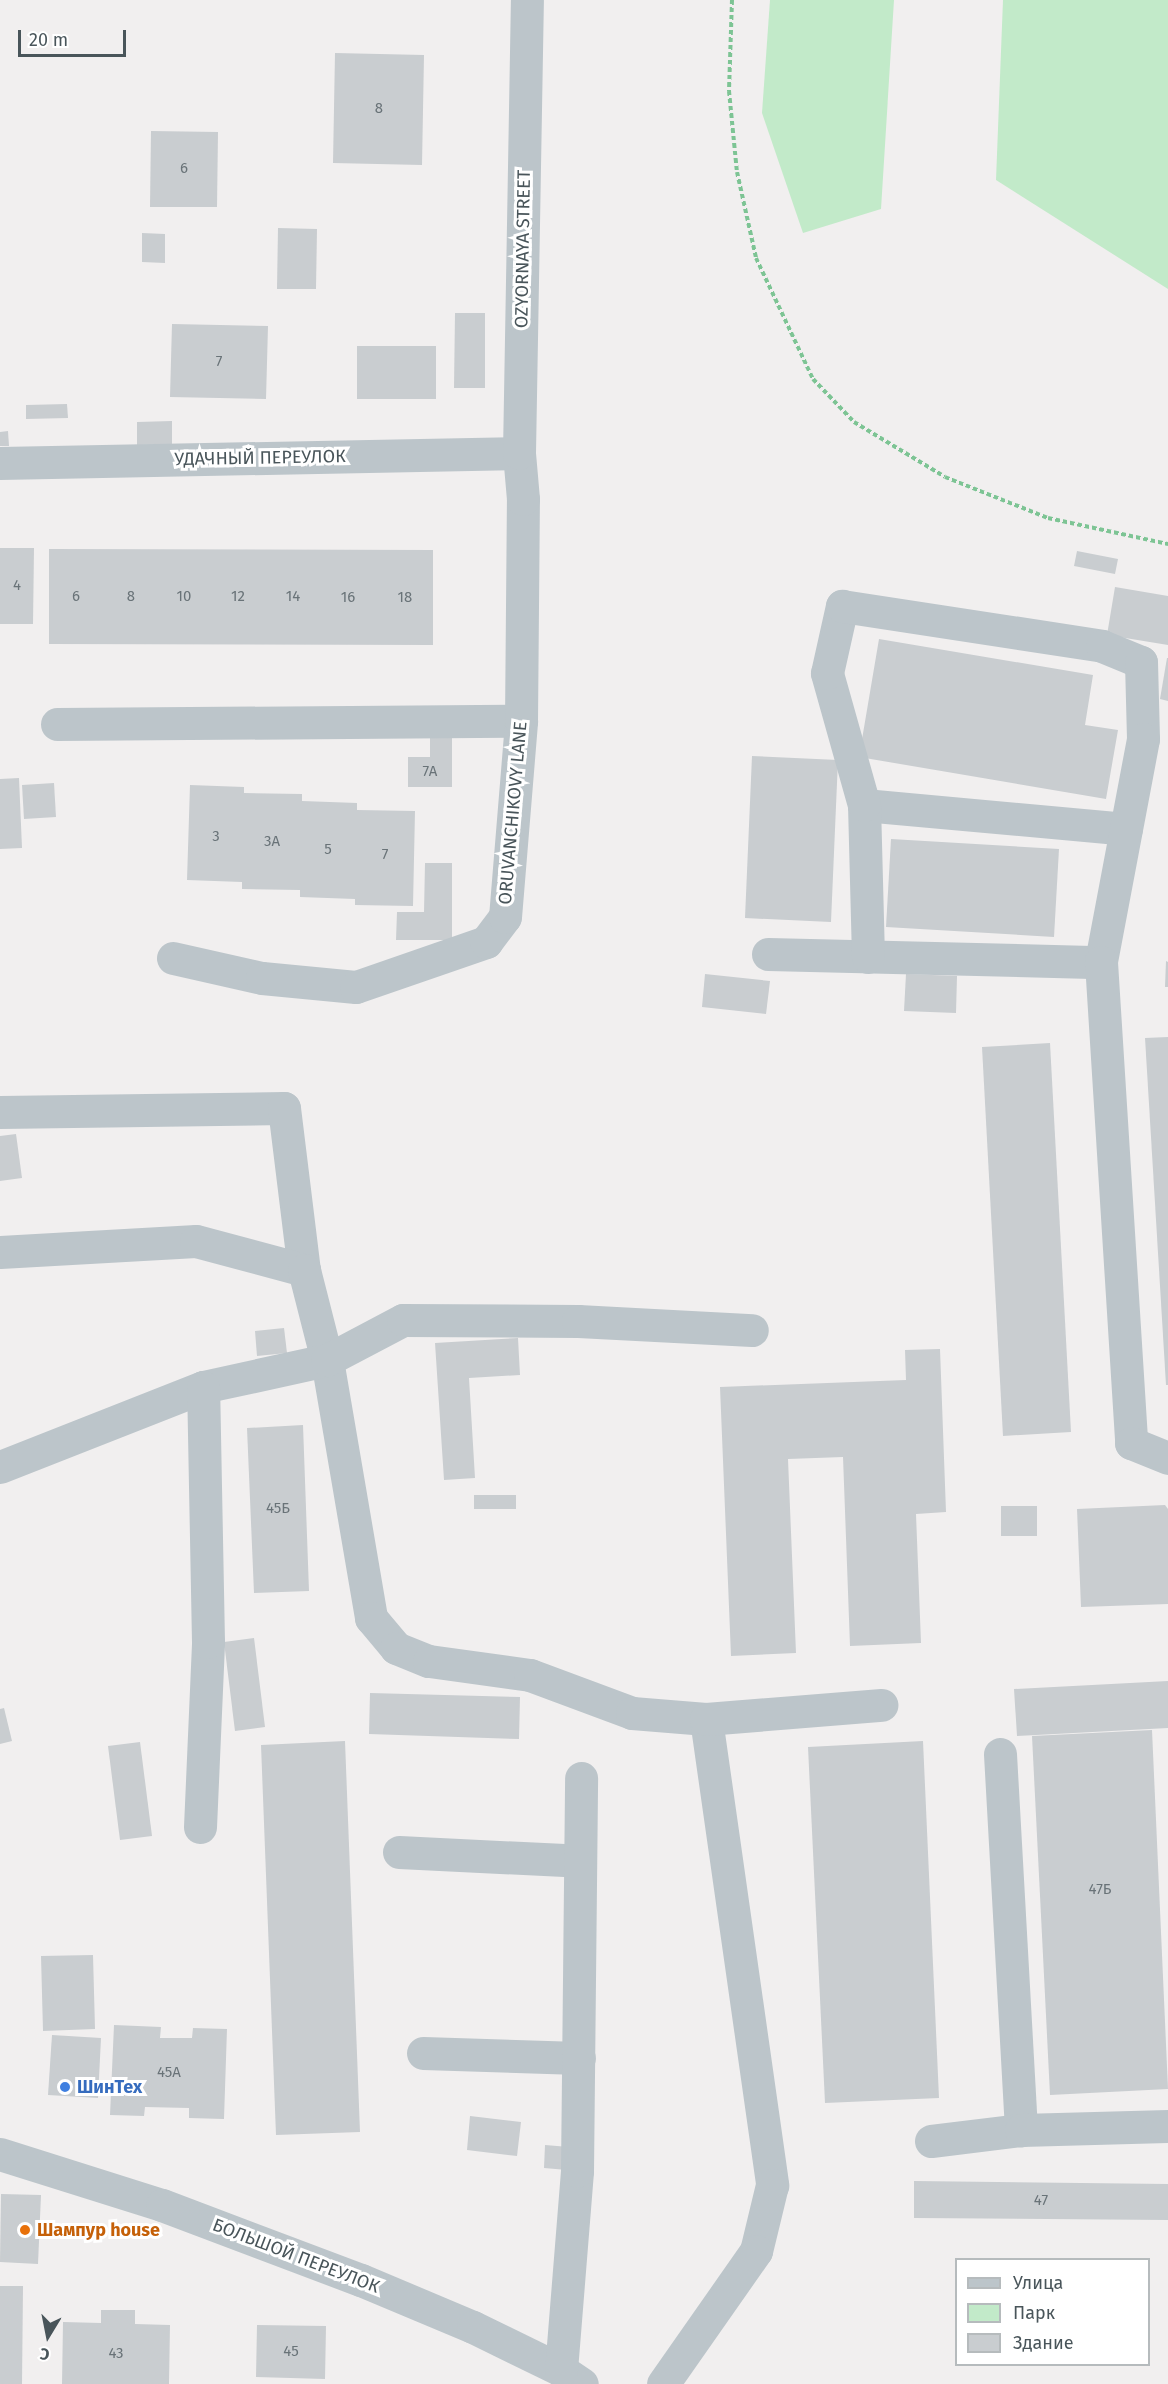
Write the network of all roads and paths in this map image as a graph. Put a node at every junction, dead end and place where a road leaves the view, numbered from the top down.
1 (527, 0) edge
2 (732, 0) edge
3 (519, 453) junction
4 (0, 464) edge
5 (523, 499) joint
6 (1168, 544) edge
7 (521, 721) junction
8 (57, 724) dead end
9 (1156, 741) edge
10 (864, 805) junction
11 (1126, 829) junction
12 (768, 954) dead end
13 (868, 957) junction
14 (173, 958) dead end
15 (1101, 962) junction
16 (0, 1112) edge
17 (0, 1252) edge
18 (304, 1270) junction
19 (752, 1330) dead end
20 (327, 1360) junction
21 (203, 1388) junction
22 (1168, 1458) edge
23 (0, 1467) edge
24 (881, 1705) dead end
25 (706, 1719) junction
26 (1000, 1754) dead end
27 (581, 1778) dead end
28 (200, 1827) dead end
29 (399, 1852) dead end
30 (580, 1861) junction
31 (423, 2053) dead end
32 (579, 2058) junction
33 (1168, 2126) edge
34 (1021, 2130) junction
35 (931, 2141) dead end
36 (0, 2154) edge
37 (572, 2377) edge
38 (663, 2384) edge

1 - 3 street, OZYORNAYA STREET
2 - 6 path
3 - 4 street, УДАЧНЫЙ ПЕРЕУЛОК
3 - 5 street, OZYORNAYA STREET
5 - 7 street, ORUVANCHIKOVY LANE
7 - 8 street
7 - 14 street, ORUVANCHIKOVY LANE
9 - 10 street
9 - 11 street
10 - 11 street
10 - 13 street
11 - 15 street
12 - 13 street
13 - 15 street
15 - 22 street
16 - 18 street
17 - 18 street
18 - 20 street
19 - 20 street
20 - 21 street
20 - 25 street
21 - 23 street
21 - 28 street
24 - 25 street
25 - 38 street
26 - 34 street
27 - 30 street
29 - 30 street
30 - 32 street
31 - 32 street
32 - 37 street
33 - 34 street
34 - 35 street
36 - 37 street, БОЛЬШОЙ ПЕРЕУЛОК

